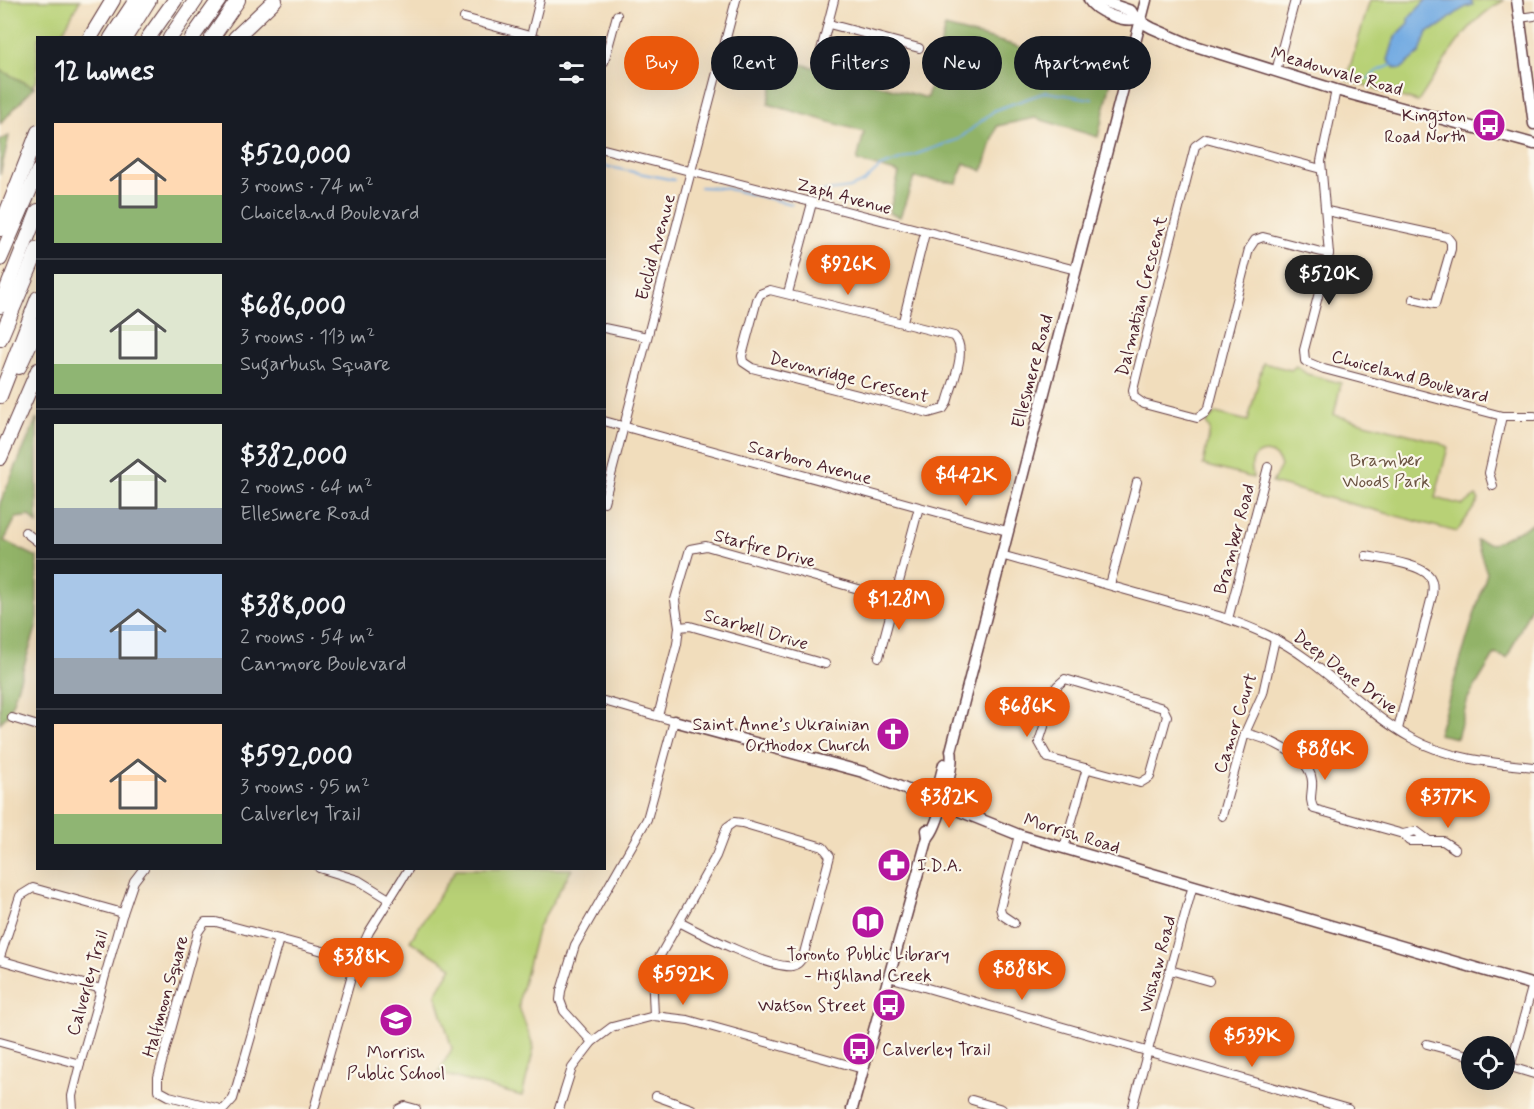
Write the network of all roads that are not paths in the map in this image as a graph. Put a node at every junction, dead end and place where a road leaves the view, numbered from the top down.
1 (114, 0) edge
2 (136, 0) edge
3 (149, 0) edge
4 (175, 0) edge
5 (196, 0) edge
6 (219, 0) edge
7 (238, 0) edge
8 (275, 0) edge
9 (540, 0) edge
10 (736, 0) edge
11 (834, 0) edge
12 (1089, 0) edge
13 (1100, 0) edge
14 (1146, 0) edge
15 (1294, 0) edge
16 (1517, 0) edge
17 (617, 15) dead end
18 (1534, 16) edge
19 (464, 18) dead end
20 (1520, 18) junction
21 (1138, 20) junction
22 (829, 24) junction
23 (92, 34) edge
24 (112, 36) edge
25 (126, 36) edge
26 (149, 36) edge
27 (171, 36) edge
28 (193, 36) edge
29 (213, 36) edge
30 (237, 36) edge
31 (530, 36) edge
32 (534, 36) edge
33 (826, 36) edge
34 (919, 48) dead end
35 (606, 54) edge
36 (1276, 71) junction
37 (1336, 90) junction
38 (1534, 124) edge
39 (36, 137) edge
40 (1534, 144) edge
41 (606, 150) edge
42 (1321, 169) junction
43 (691, 172) junction
44 (36, 176) edge
45 (812, 203) junction
46 (1327, 211) junction
47 (36, 216) edge
48 (0, 229) edge
49 (925, 233) junction
50 (36, 254) edge
51 (1329, 254) junction
52 (0, 259) edge
53 (1076, 270) junction
54 (788, 293) junction
55 (1413, 299) dead end
56 (36, 303) edge
57 (0, 306) edge
58 (903, 321) junction
59 (606, 328) edge
60 (36, 330) edge
61 (647, 338) junction
62 (0, 339) edge
63 (36, 375) edge
64 (0, 396) edge
65 (0, 410) edge
66 (1502, 416) junction
67 (1534, 416) edge
68 (606, 422) edge
69 (624, 427) junction
70 (0, 458) edge
71 (1268, 466) dead end
72 (1137, 482) dead end
73 (1493, 486) dead end
74 (606, 494) edge
75 (919, 507) junction
76 (1007, 531) junction
77 (25, 532) dead end
78 (36, 540) edge
79 (1001, 555) junction
80 (1366, 556) dead end
81 (1110, 585) junction
82 (894, 598) junction
83 (1228, 619) junction
84 (679, 627) junction
85 (1275, 639) junction
86 (879, 657) dead end
87 (825, 663) dead end
88 (606, 702) edge
89 (658, 716) junction
90 (12, 718) dead end
91 (674, 720) junction
92 (36, 725) edge
93 (1398, 729) junction
94 (1245, 733) junction
95 (1534, 767) edge
96 (1087, 768) junction
97 (938, 802) junction
98 (1222, 816) dead end
99 (1019, 835) junction
100 (1064, 848) junction
101 (1455, 849) dead end
102 (142, 870) edge
103 (326, 870) edge
104 (408, 870) edge
105 (1193, 885) junction
106 (389, 899) junction
107 (123, 913) junction
108 (681, 923) junction
109 (1014, 923) dead end
110 (279, 939) junction
111 (0, 958) edge
112 (356, 960) junction
113 (1170, 970) junction
114 (889, 977) junction
115 (1209, 981) dead end
116 (1533, 984) edge
117 (101, 989) junction
118 (654, 1016) junction
119 (1515, 1041) edge
120 (0, 1042) edge
121 (592, 1042) junction
122 (1427, 1044) dead end
123 (1149, 1051) junction
124 (1461, 1053) edge
125 (80, 1064) junction
126 (1515, 1068) edge
127 (863, 1069) junction
128 (1534, 1074) edge
129 (656, 1096) dead end
130 (972, 1100) dead end
131 (73, 1109) edge
132 (220, 1109) edge
133 (224, 1109) edge
134 (314, 1109) edge
135 (399, 1109) edge
136 (416, 1109) edge
137 (559, 1109) edge
138 (692, 1109) edge
139 (852, 1109) edge
140 (1002, 1109) edge
141 (1132, 1109) edge
142 (1348, 1109) edge

1 - 23 highway
2 - 24 highway
3 - 25 highway
4 - 26 highway
5 - 27 highway
6 - 28 highway
7 - 29 highway
8 - 30 highway
9 - 32 street
10 - 43 street, Euclid Avenue
11 - 22 street
12 - 21 street, Meadowvale Road
13 - 21 street, Meadowvale Road
14 - 21 street, Ellesmere Road
15 - 36 street
16 - 20 street
17 - 35 street
18 - 20 street
19 - 31 street
20 - 38 street
21 - 36 street, Meadowvale Road
21 - 53 street, Ellesmere Road
22 - 33 street
22 - 34 street
36 - 37 street, Meadowvale Road
37 - 40 street, Meadowvale Road
37 - 42 street, Choiceland Boulevard
39 - 48 highway
41 - 43 street, Zaph Avenue
42 - 46 street, Choiceland Boulevard
42 - 51 street, Dalmatian Crescent
43 - 45 street, Zaph Avenue
43 - 61 street, Euclid Avenue
44 - 52 highway
45 - 49 street, Zaph Avenue
45 - 54 street
46 - 51 street, Choiceland Boulevard
46 - 55 street
47 - 57 highway
49 - 53 street, Zaph Avenue
49 - 58 street
50 - 62 highway
51 - 66 street, Choiceland Boulevard
53 - 76 street, Ellesmere Road
54 - 58 street, Devonridge Crescent
54 - 58 street, Devonridge Crescent
56 - 64 highway
59 - 61 street
60 - 65 highway
61 - 69 street, Euclid Avenue
63 - 70 highway
66 - 67 street, Choiceland Boulevard
66 - 73 street
68 - 69 street, Scarboro Avenue
69 - 74 street, Euclid Avenue
69 - 75 street, Scarboro Avenue
71 - 83 street, Bramber Road
72 - 81 street
75 - 76 street, Scarboro Avenue
75 - 82 street
76 - 79 street, Ellesmere Road
77 - 78 street
79 - 81 street, Deep Dene Drive
79 - 97 street, Ellesmere Road
80 - 93 street
81 - 83 street, Deep Dene Drive
82 - 84 street, Starfire Drive
82 - 86 street
83 - 85 street, Deep Dene Drive
84 - 87 street, Scarbell Drive
84 - 89 street, Starfire Drive
85 - 93 street, Deep Dene Drive
85 - 94 street, Camor Court
88 - 89 street, Morrish Road
89 - 91 street, Morrish Road
90 - 92 street
91 - 97 street, Morrish Road
91 - 121 street
93 - 95 street, Deep Dene Drive
94 - 98 street, Camor Court
94 - 101 street
96 - 96 street
96 - 100 street
97 - 99 street, Morrish Road
97 - 114 street, Ellesmere Road
99 - 100 street, Morrish Road
99 - 109 street
100 - 105 street, Morrish Road
102 - 107 street, Calverley Trail
103 - 106 street
104 - 106 street
105 - 113 street, Wishaw Road
105 - 116 street, Morrish Road
106 - 112 street
107 - 111 street
107 - 117 street, Calverley Trail
108 - 108 street
108 - 118 street
110 - 112 street, Halfmoon Square
110 - 132 street, Halfmoon Square
110 - 133 street
111 - 117 street
112 - 134 street
113 - 115 street
113 - 123 street, Wishaw Road
114 - 123 street
114 - 127 street, Ellesmere Road
116 - 119 street
117 - 125 street, Calverley Trail
118 - 121 street
118 - 127 street
120 - 125 street
121 - 137 street
122 - 124 street
123 - 141 street, Wishaw Road
123 - 142 street
125 - 131 street, Calverley Trail
126 - 128 street
127 - 139 street, Ellesmere Road
129 - 138 street
130 - 140 street
135 - 136 street

